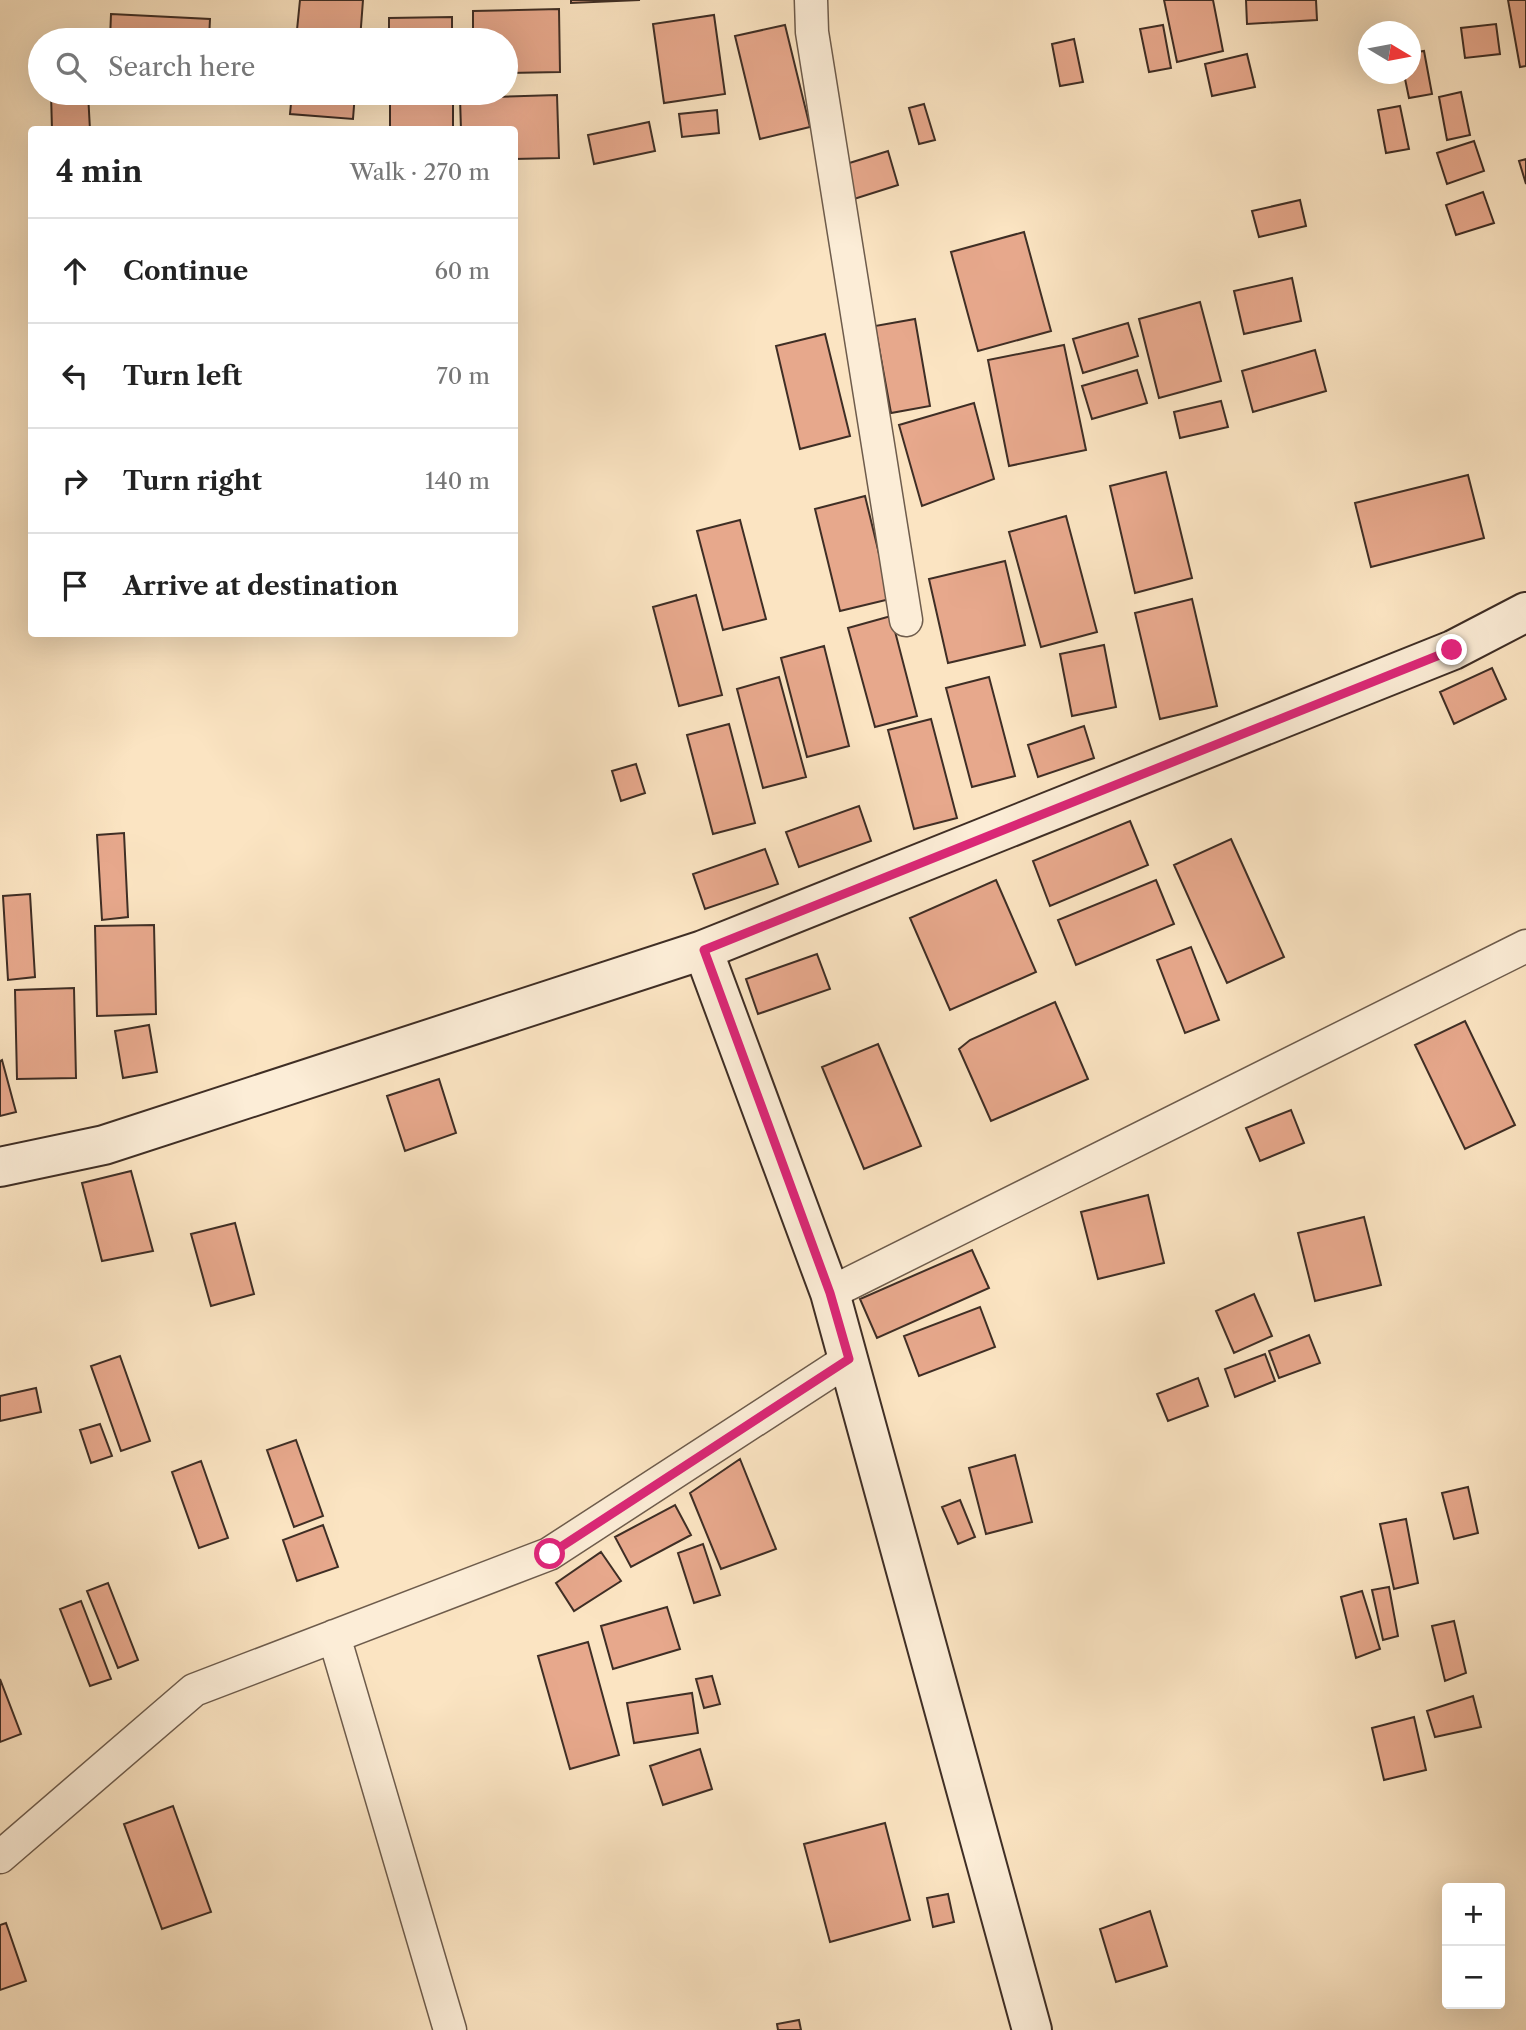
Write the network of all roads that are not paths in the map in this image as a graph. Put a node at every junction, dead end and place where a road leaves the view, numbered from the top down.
1 (811, 0) edge
2 (1526, 612) edge
3 (906, 620) dead end
4 (1526, 946) edge
5 (704, 950) junction
6 (0, 1167) edge
7 (830, 1293) junction
8 (849, 1359) junction
9 (334, 1636) junction
10 (0, 1857) edge
11 (450, 2030) edge
12 (1032, 2030) edge

1 - 3 street
2 - 5 main road
4 - 7 street
5 - 6 main road
5 - 7 main road
7 - 8 main road
8 - 9 street
8 - 12 main road
9 - 10 street
9 - 11 street

